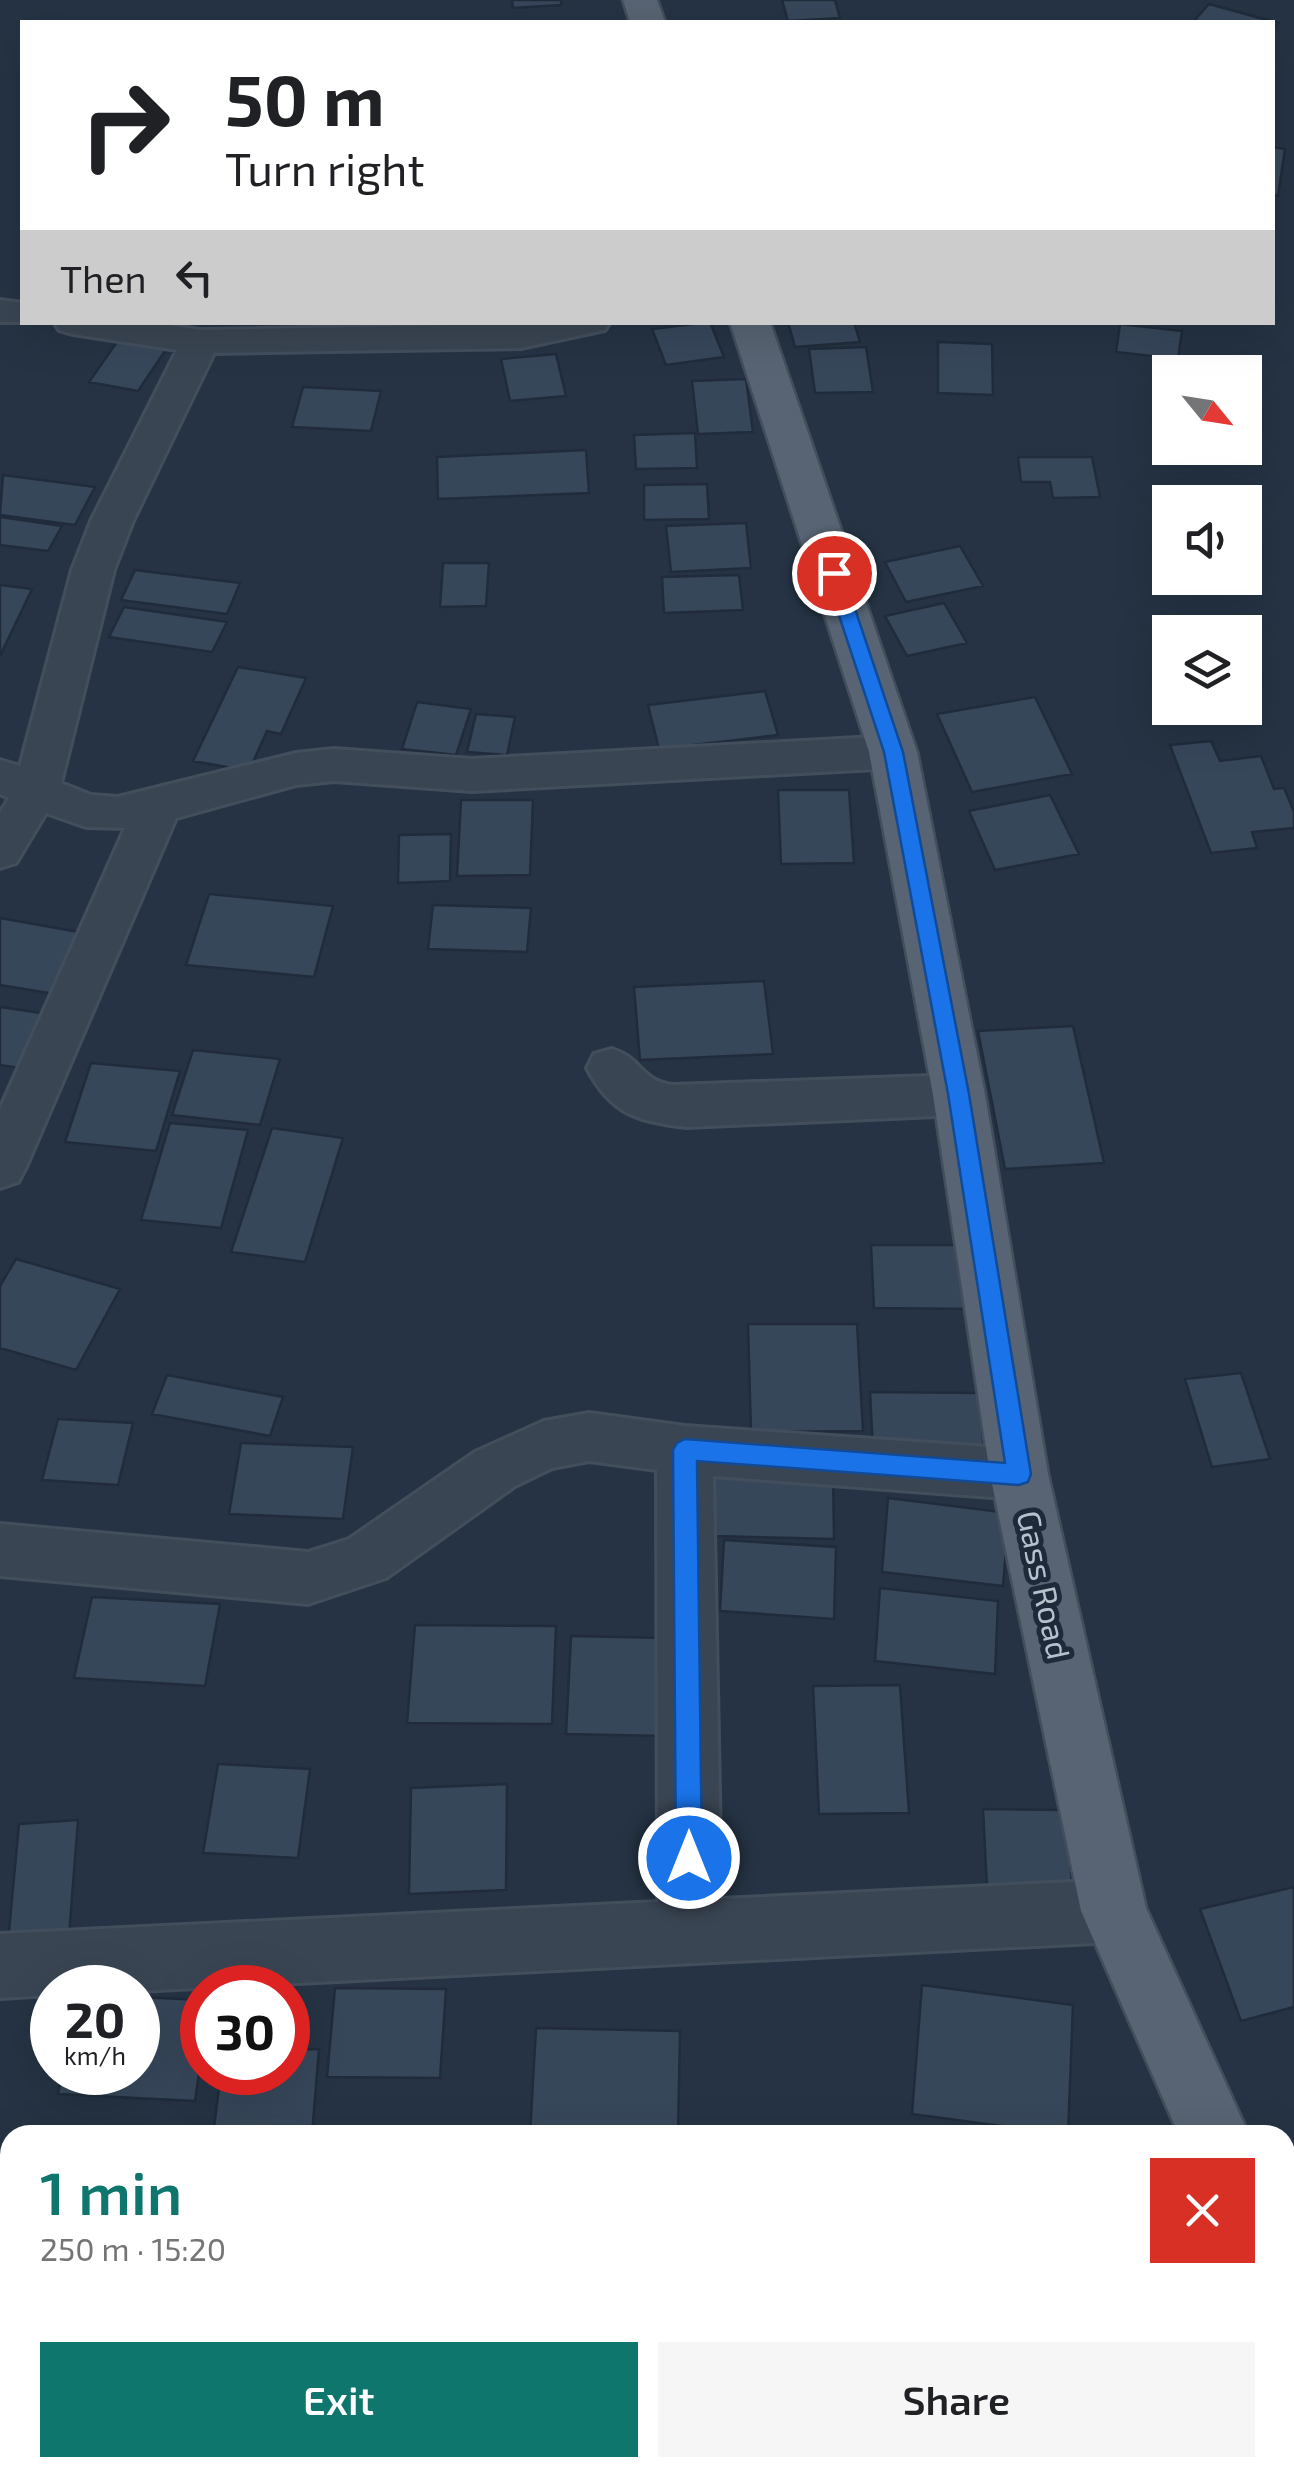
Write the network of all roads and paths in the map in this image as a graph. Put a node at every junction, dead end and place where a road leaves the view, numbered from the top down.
1 (92, 325) edge
2 (576, 325) edge
3 (751, 325) edge
4 (200, 342) junction
5 (893, 752) junction
6 (18, 784) edge
7 (158, 806) junction
8 (0, 851) edge
9 (612, 1068) dead end
10 (958, 1094) junction
11 (0, 1167) edge
12 (685, 1450) junction
13 (1019, 1474) junction
14 (0, 1550) edge
15 (1114, 1911) junction
16 (690, 1932) junction
17 (0, 1966) edge
18 (1210, 2125) edge

1 - 4 street
2 - 4 street
3 - 5 main road, Gass Road
4 - 6 street
5 - 7 street
5 - 10 main road, Gass Road
6 - 7 street
6 - 8 street
7 - 11 street
9 - 10 street
10 - 13 main road, Gass Road
12 - 13 street
12 - 14 street
12 - 16 street
13 - 15 main road, Gass Road
15 - 16 street
15 - 18 main road, Gass Road
16 - 17 street

